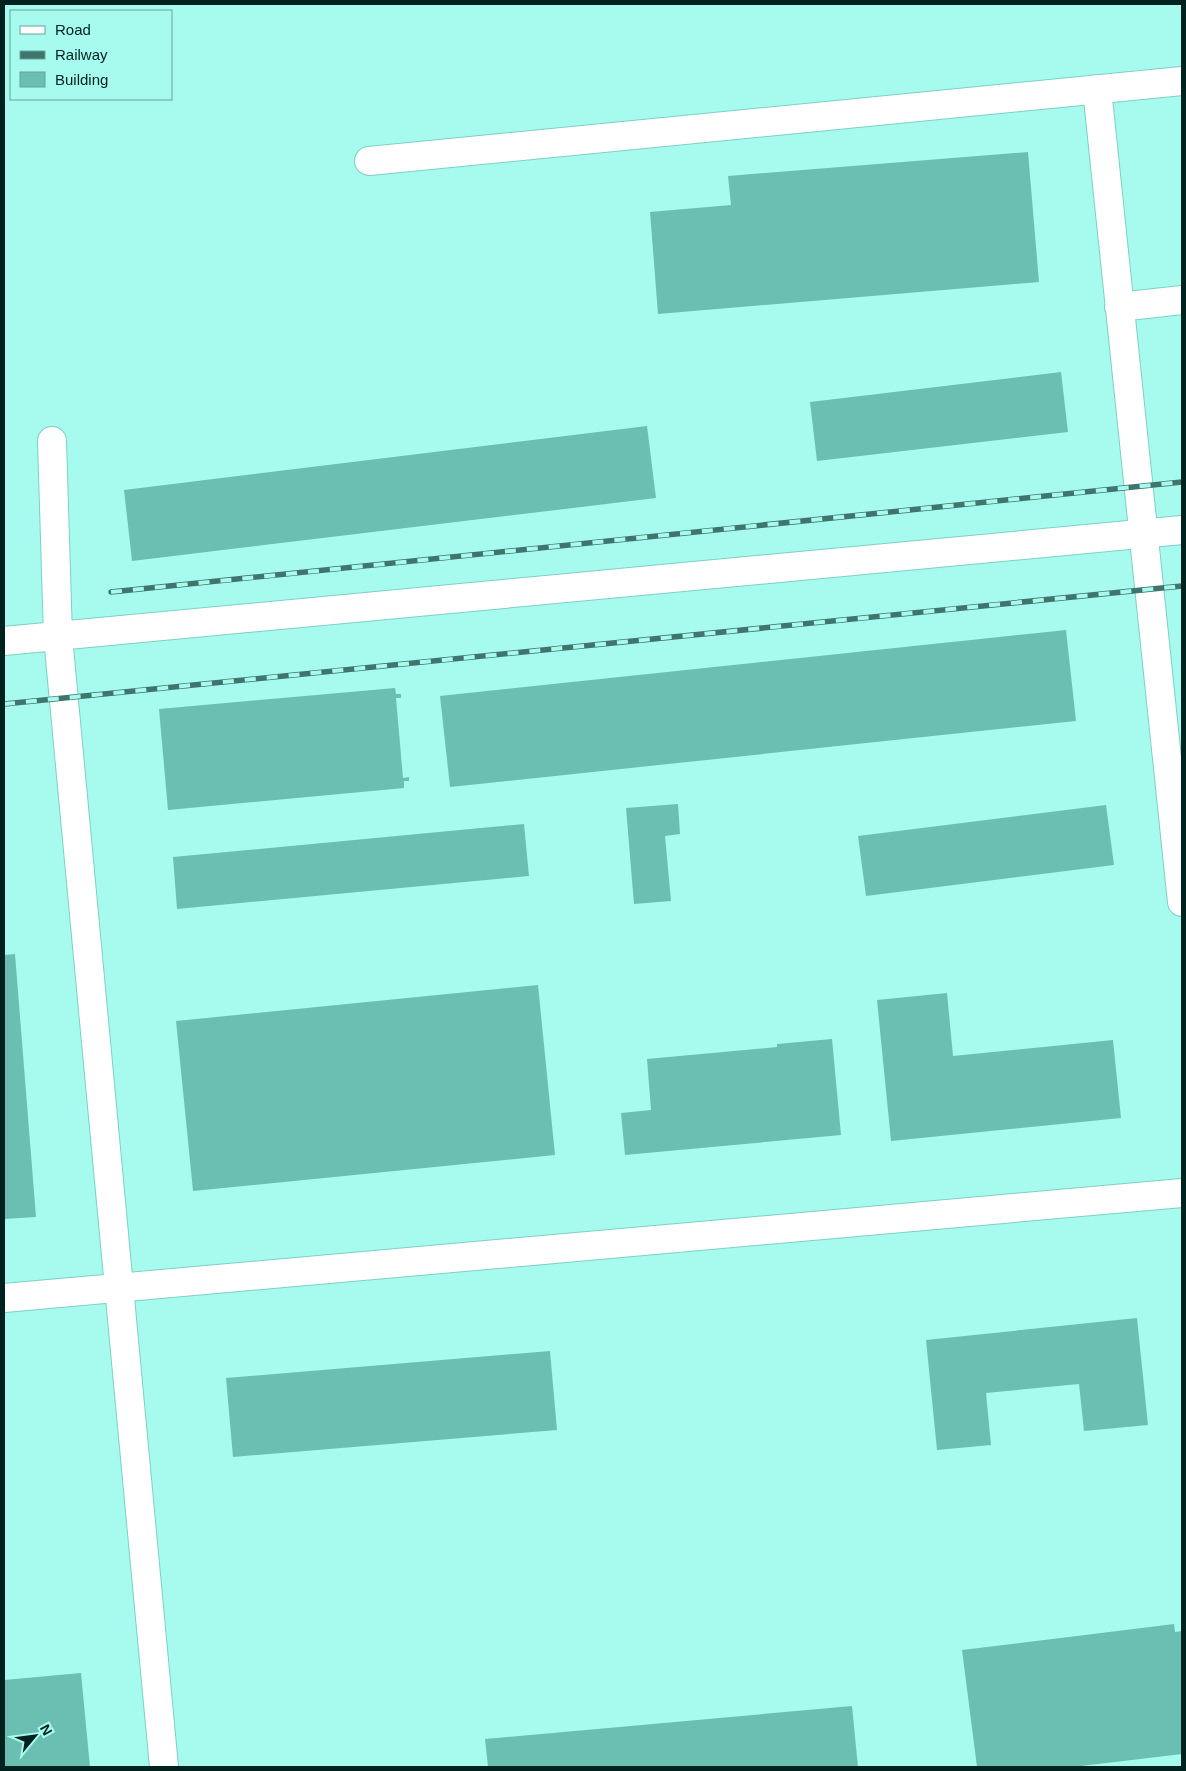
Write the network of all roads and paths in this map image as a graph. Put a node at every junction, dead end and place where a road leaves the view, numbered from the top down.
1 (1182, 81) edge
2 (1097, 89) junction
3 (369, 161) dead end
4 (1182, 300) edge
5 (1119, 307) junction
6 (52, 441) dead end
7 (1182, 530) edge
8 (1142, 533) junction
9 (58, 637) junction
10 (4, 641) edge
11 (1182, 902) edge
12 (1182, 1193) edge
13 (118, 1288) junction
14 (4, 1298) edge
15 (164, 1767) edge

1 - 2 lane
2 - 3 lane
2 - 5 lane
4 - 5 lane
5 - 8 lane
6 - 9 lane
7 - 8 lane
8 - 9 lane
8 - 11 lane
9 - 10 lane
9 - 13 lane
12 - 13 lane
13 - 14 lane
13 - 15 lane

